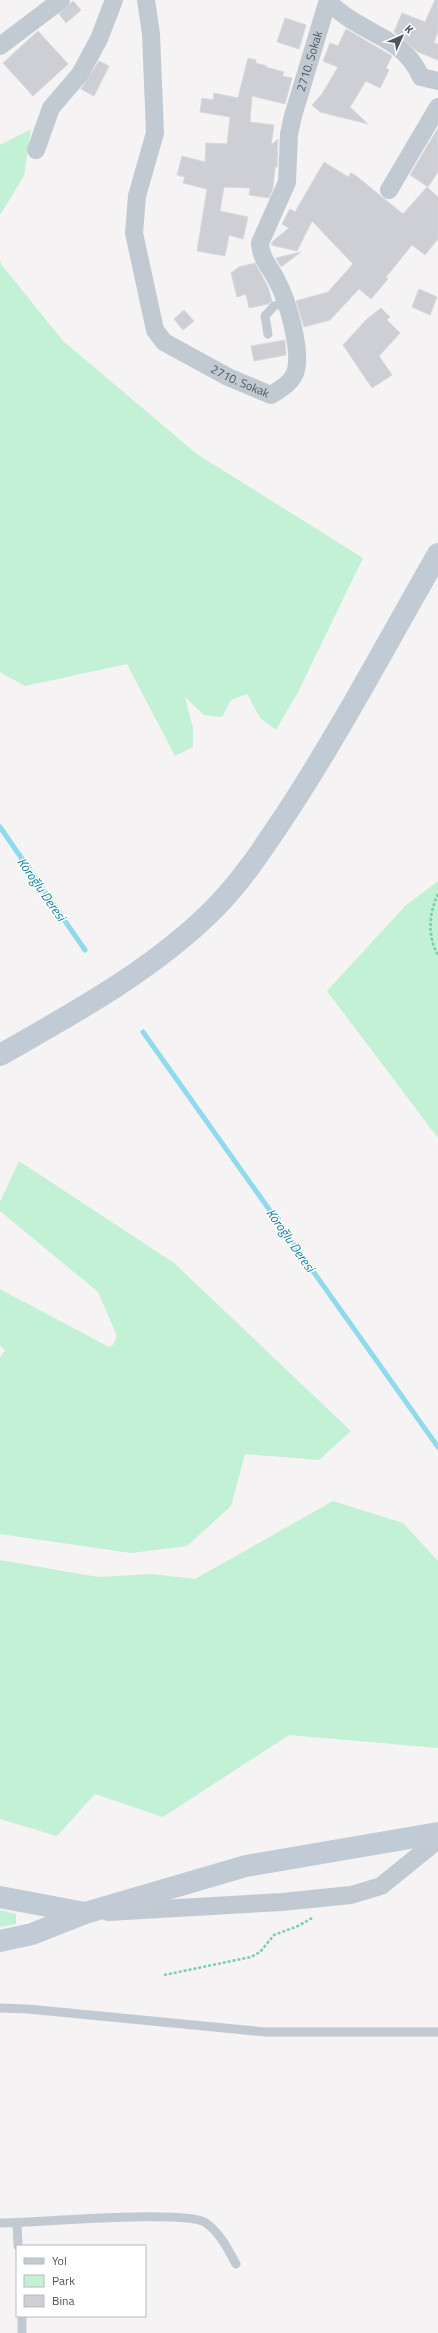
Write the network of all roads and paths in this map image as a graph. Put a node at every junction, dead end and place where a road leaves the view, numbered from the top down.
1 (62, 0) edge
2 (114, 0) edge
3 (146, 0) edge
4 (328, 1) edge
5 (0, 46) edge
6 (438, 81) edge
7 (438, 107) edge
8 (36, 150) dead end
9 (389, 190) dead end
10 (285, 303) junction
11 (268, 334) dead end
12 (438, 554) edge
13 (438, 894) edge
14 (438, 955) edge
15 (0, 1055) edge
16 (438, 1832) edge
17 (438, 1840) edge
18 (0, 1897) edge
19 (85, 1913) junction
20 (318, 1914) dead end
21 (0, 1941) edge
22 (164, 1975) dead end
23 (0, 2008) edge
24 (438, 2032) edge
25 (0, 2223) edge
26 (17, 2223) junction
27 (18, 2245) edge
28 (236, 2264) dead end
29 (22, 2317) edge
30 (22, 2333) edge

1 - 5 street
2 - 8 street
3 - 10 street, 2710. Sokak
4 - 6 street
4 - 10 street, 2710. Sokak
7 - 9 street
10 - 11 lane
12 - 15 main road
13 - 14 path
16 - 19 main road
17 - 19 street
18 - 19 main road
19 - 21 main road
20 - 22 path
23 - 24 lane
25 - 26 lane
26 - 27 lane
26 - 28 lane
29 - 30 lane

